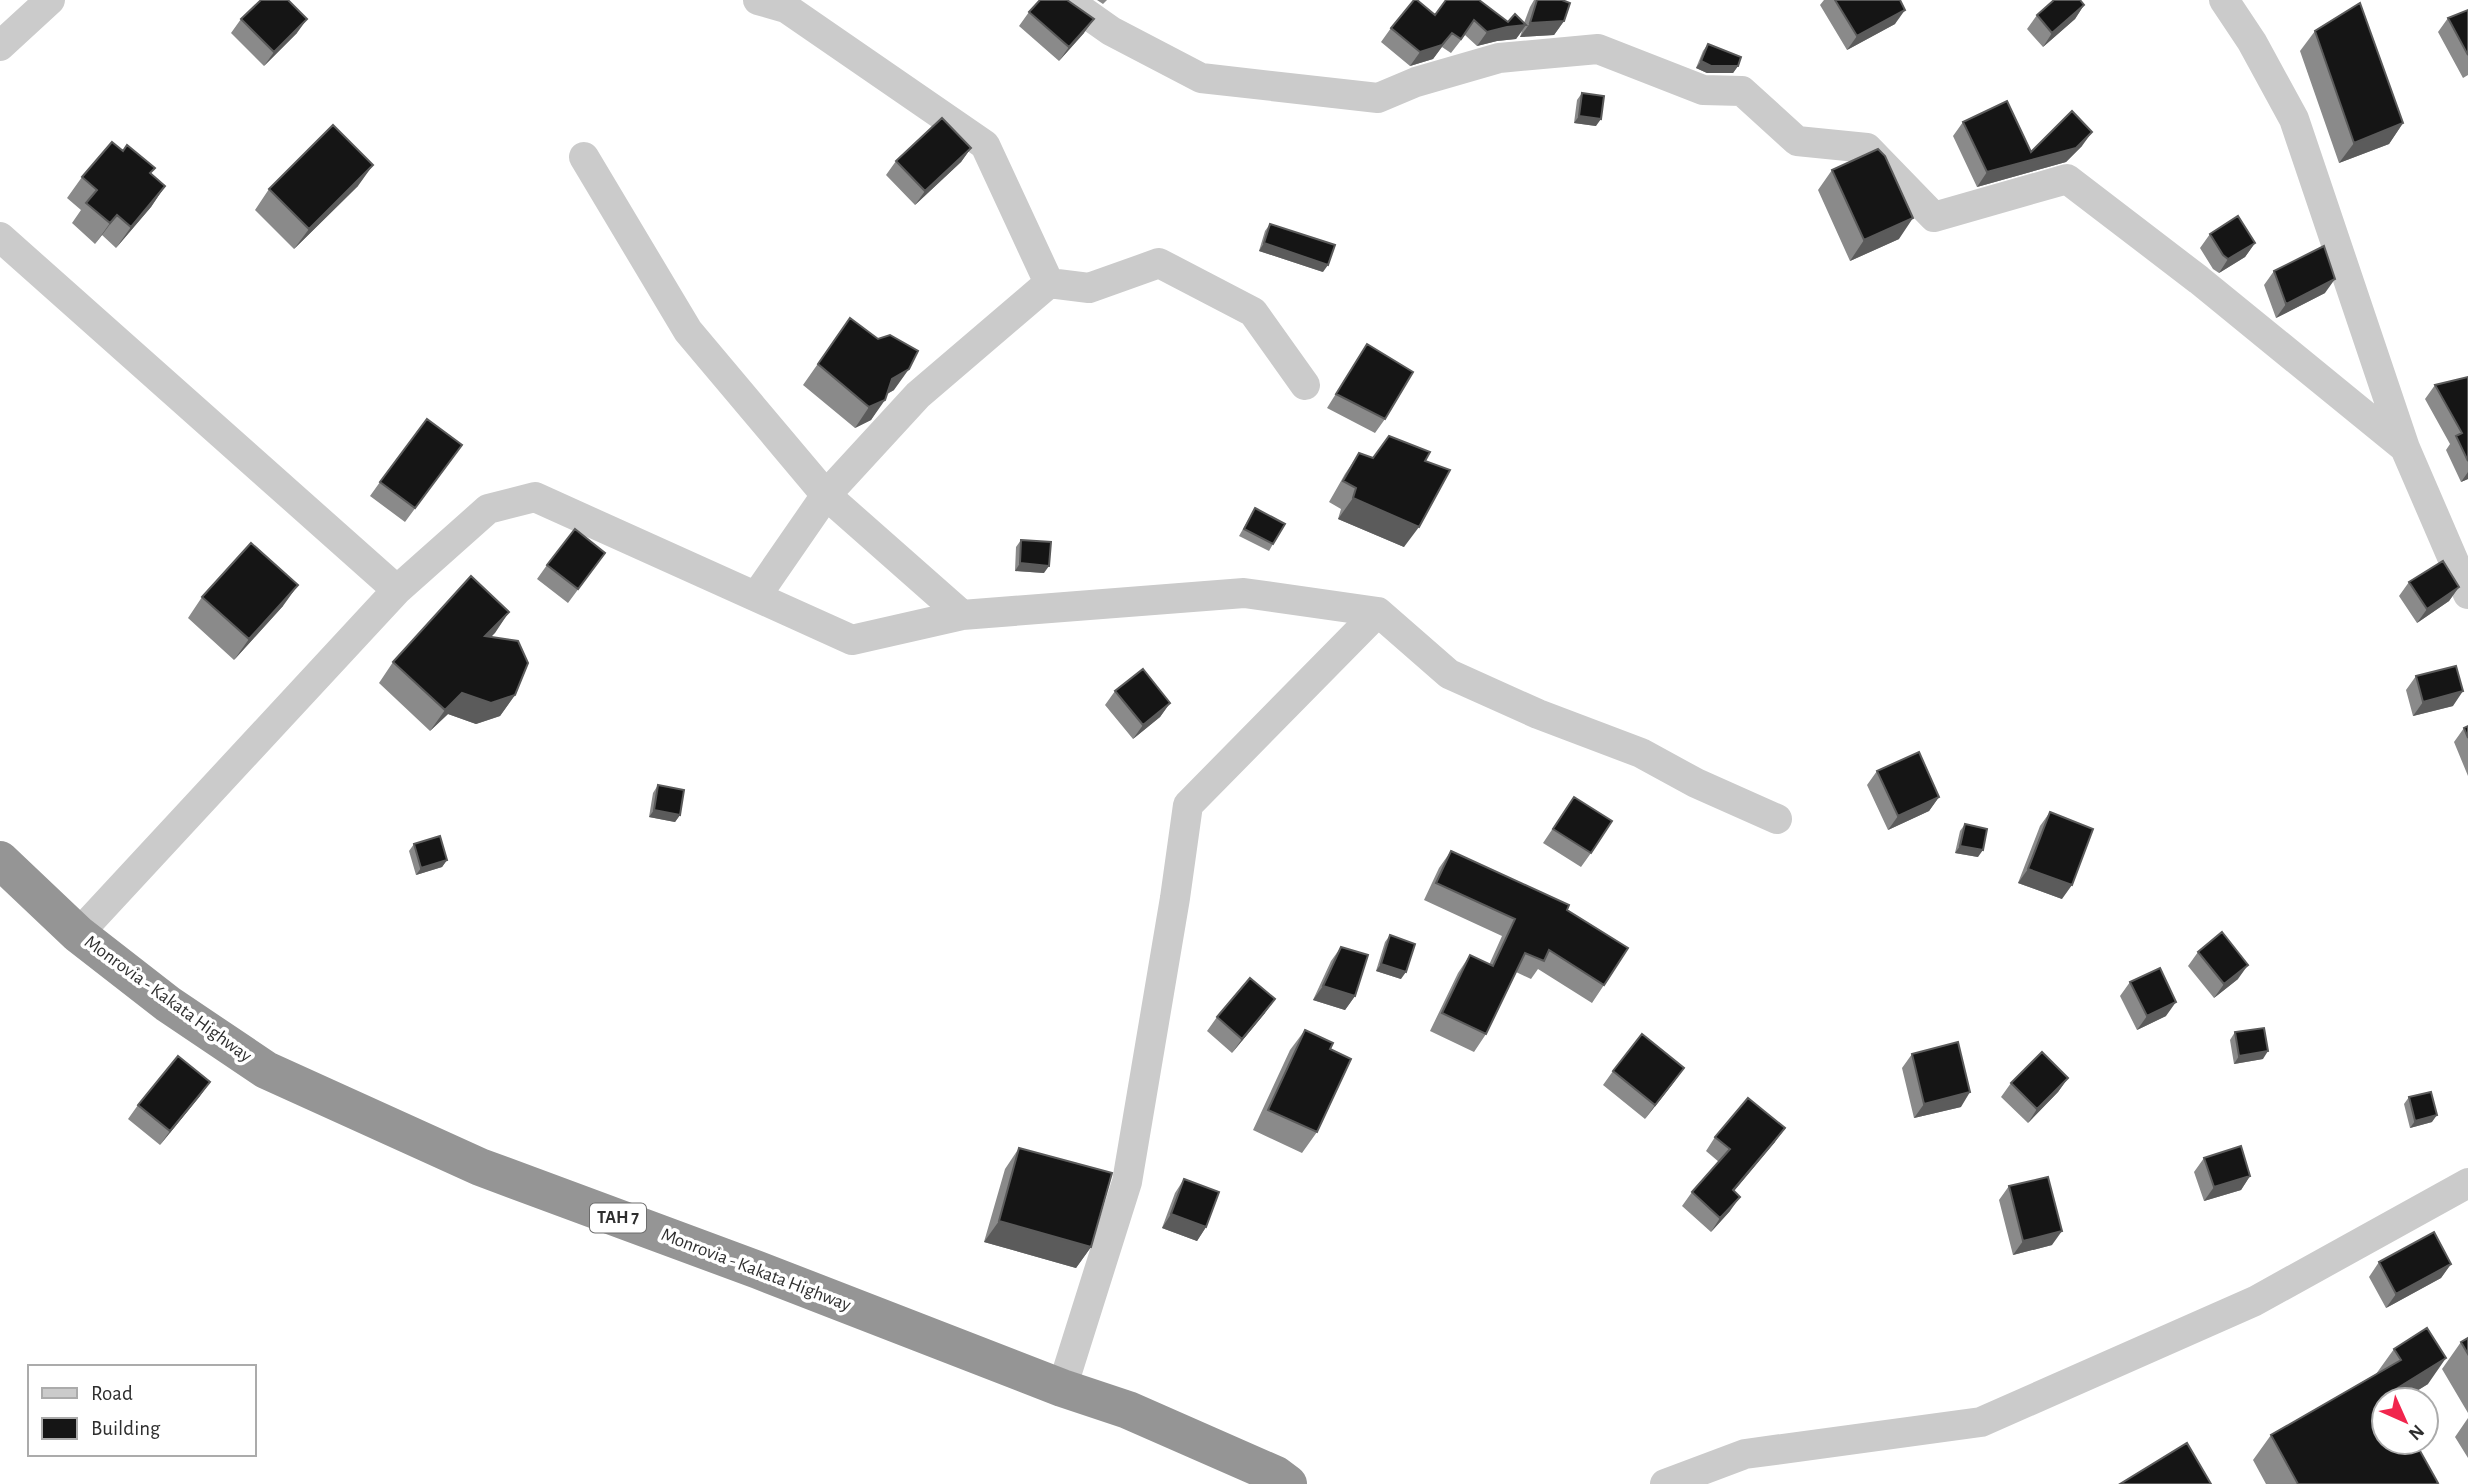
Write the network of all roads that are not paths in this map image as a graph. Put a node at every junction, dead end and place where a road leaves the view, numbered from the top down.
1 (50, 0) edge
2 (758, 0) edge
3 (1067, 0) edge
4 (2224, 0) edge
5 (799, 4) edge
6 (0, 46) edge
7 (584, 157) dead end
8 (0, 237) edge
9 (1049, 283) junction
10 (1305, 385) dead end
11 (2405, 448) junction
12 (826, 495) junction
13 (397, 590) junction
14 (2468, 594) edge
15 (757, 596) junction
16 (1378, 612) junction
17 (962, 615) junction
18 (1777, 819) dead end
19 (0, 860) edge
20 (78, 934) junction
21 (2468, 1183) edge
22 (1062, 1388) junction
23 (1289, 1484) edge
24 (1665, 1484) edge

1 - 6 street
2 - 5 street
3 - 11 street
4 - 11 street
5 - 9 street
7 - 12 street
8 - 13 street
9 - 10 street
9 - 12 street
11 - 14 street
12 - 15 street
12 - 17 street
13 - 15 street
13 - 20 street
15 - 17 street
16 - 17 street
16 - 18 street
16 - 22 street
19 - 20 highway, Monrovia - Kakata Highway / TAH 7
20 - 22 highway, Monrovia - Kakata Highway / TAH 7
21 - 24 street
22 - 23 highway, Monrovia - Kakata Highway / TAH 7

